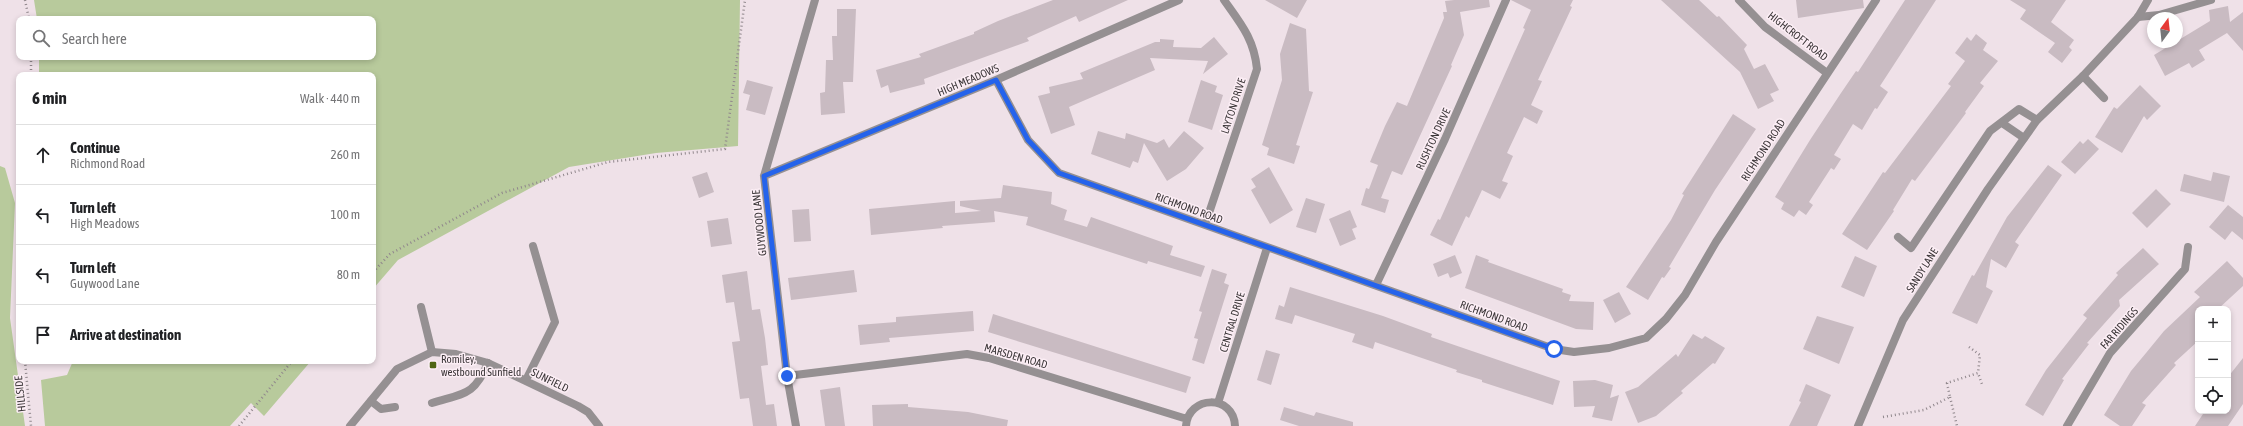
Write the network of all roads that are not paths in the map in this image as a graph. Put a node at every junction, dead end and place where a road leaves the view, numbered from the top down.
1 (815, 0) edge
2 (1179, 0) edge
3 (1224, 0) edge
4 (1506, 0) edge
5 (1739, 0) edge
6 (1876, 0) edge
7 (2148, 0) edge
8 (2211, 0) edge
9 (2138, 17) junction
10 (1827, 73) junction
11 (2083, 76) junction
12 (996, 80) junction
13 (2104, 98) dead end
14 (2037, 120) junction
15 (2002, 123) junction
16 (2024, 138) junction
17 (764, 176) junction
18 (1205, 225) junction
19 (1898, 237) dead end
20 (533, 246) dead end
21 (2188, 247) dead end
22 (1267, 248) junction
23 (1376, 285) junction
24 (421, 307) dead end
25 (432, 352) junction
26 (488, 363) junction
27 (787, 376) junction
28 (526, 380) junction
29 (371, 401) junction
30 (1218, 402) junction
31 (432, 403) dead end
32 (395, 407) dead end
33 (1186, 423) edge
34 (350, 426) edge
35 (599, 426) edge
36 (796, 426) edge
37 (1235, 426) edge
38 (1858, 426) edge
39 (2067, 426) edge

1 - 17 street, GUYWOOD LANE
2 - 12 street, HIGH MEADOWS
3 - 18 street, LAYTON DRIVE
4 - 23 street, RUSHTON DRIVE
5 - 10 street, HIGHCROFT ROAD
6 - 10 street, RICHMOND ROAD
7 - 9 street, SANDY LANE
8 - 9 street
9 - 11 street, SANDY LANE
10 - 23 street, RICHMOND ROAD
11 - 13 street
11 - 14 street, SANDY LANE
12 - 17 street, HIGH MEADOWS
12 - 18 street, RICHMOND ROAD
14 - 15 street, SANDY LANE
14 - 16 street, SANDY LANE
15 - 16 street
15 - 19 street, SANDY LANE
16 - 38 street, SANDY LANE
17 - 27 street, GUYWOOD LANE
18 - 22 street, RICHMOND ROAD
20 - 28 street
21 - 39 street, FAR RIDINGS
22 - 23 street, RICHMOND ROAD
22 - 30 street, CENTRAL DRIVE
24 - 25 street
25 - 26 street, SUNFIELD
25 - 29 street
26 - 28 street, SUNFIELD
26 - 31 street
27 - 33 street, MARSDEN ROAD
27 - 36 street, GUYWOOD LANE
28 - 35 street, SUNFIELD
29 - 32 street
29 - 34 street
30 - 33 street
30 - 37 street

